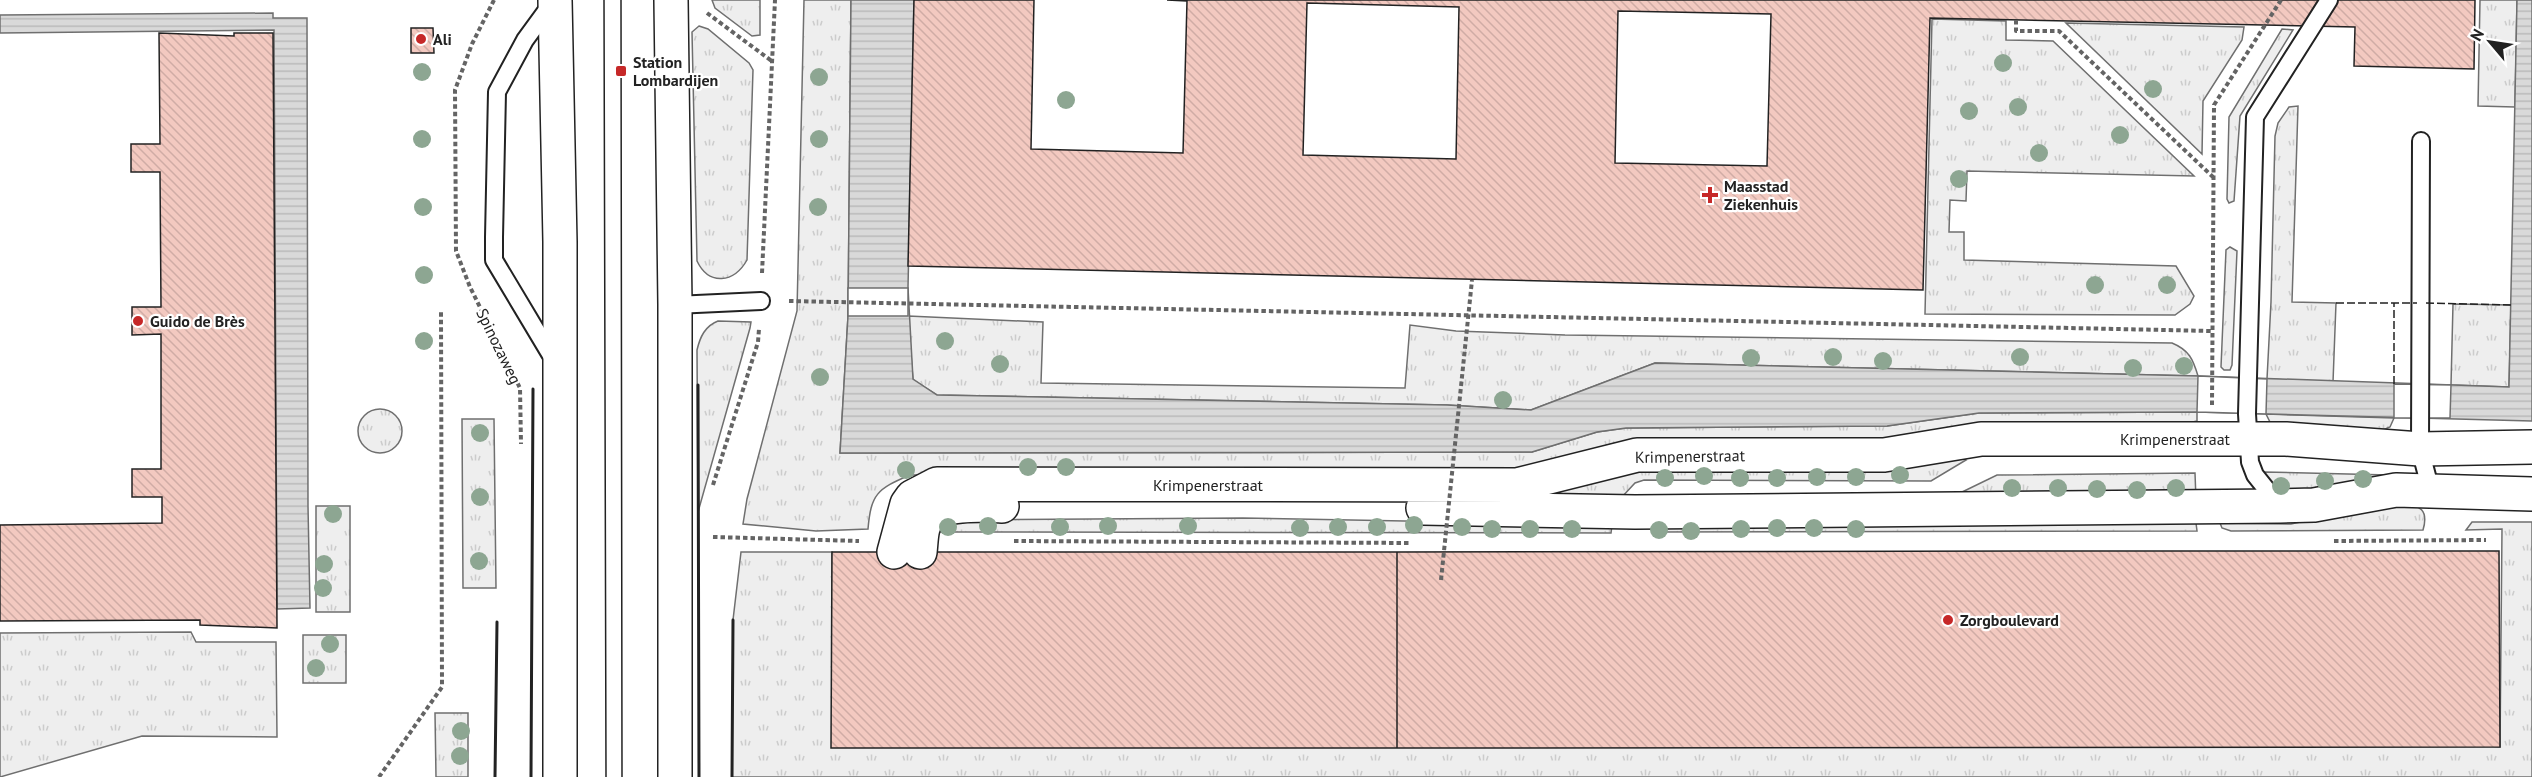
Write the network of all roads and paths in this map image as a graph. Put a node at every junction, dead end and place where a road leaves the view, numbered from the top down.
1 (494, 0) edge
2 (554, 0) edge
3 (775, 0) edge
4 (2329, 0) edge
5 (686, 3) edge
6 (2016, 20) dead end
7 (774, 62) junction
8 (2421, 141) dead end
9 (2214, 177) dead end
10 (1472, 280) dead end
11 (761, 301) junction
12 (675, 305) junction
13 (441, 312) dead end
14 (2212, 331) dead end
15 (560, 369) junction
16 (2212, 377) dead end
17 (2212, 413) dead end
18 (2248, 427) junction
19 (2420, 434) junction
20 (521, 446) dead end
21 (2532, 447) edge
22 (712, 490) dead end
23 (2431, 491) junction
24 (2532, 494) edge
25 (2280, 506) junction
26 (713, 525) dead end
27 (713, 548) dead end
28 (1441, 580) dead end
29 (379, 777) edge
30 (560, 777) edge
31 (675, 777) edge

1 - 20 path, Spinozaweg
2 - 15 street
2 - 15 lane
3 - 7 path
4 - 18 lane
5 - 7 path
5 - 12 street
6 - 9 path
7 - 11 path
8 - 19 lane
10 - 28 path, bridge
11 - 12 lane
11 - 14 path
11 - 22 path
12 - 31 street
13 - 29 path
15 - 30 street
16 - 17 path
18 - 19 street, Krimpenerstraat
18 - 25 lane
18 - 25 street, Krimpenerstraat
19 - 21 street, Krimpenerstraat
19 - 23 lane
23 - 24 street, Krimpenerstraat
23 - 25 street, Krimpenerstraat
26 - 27 path

